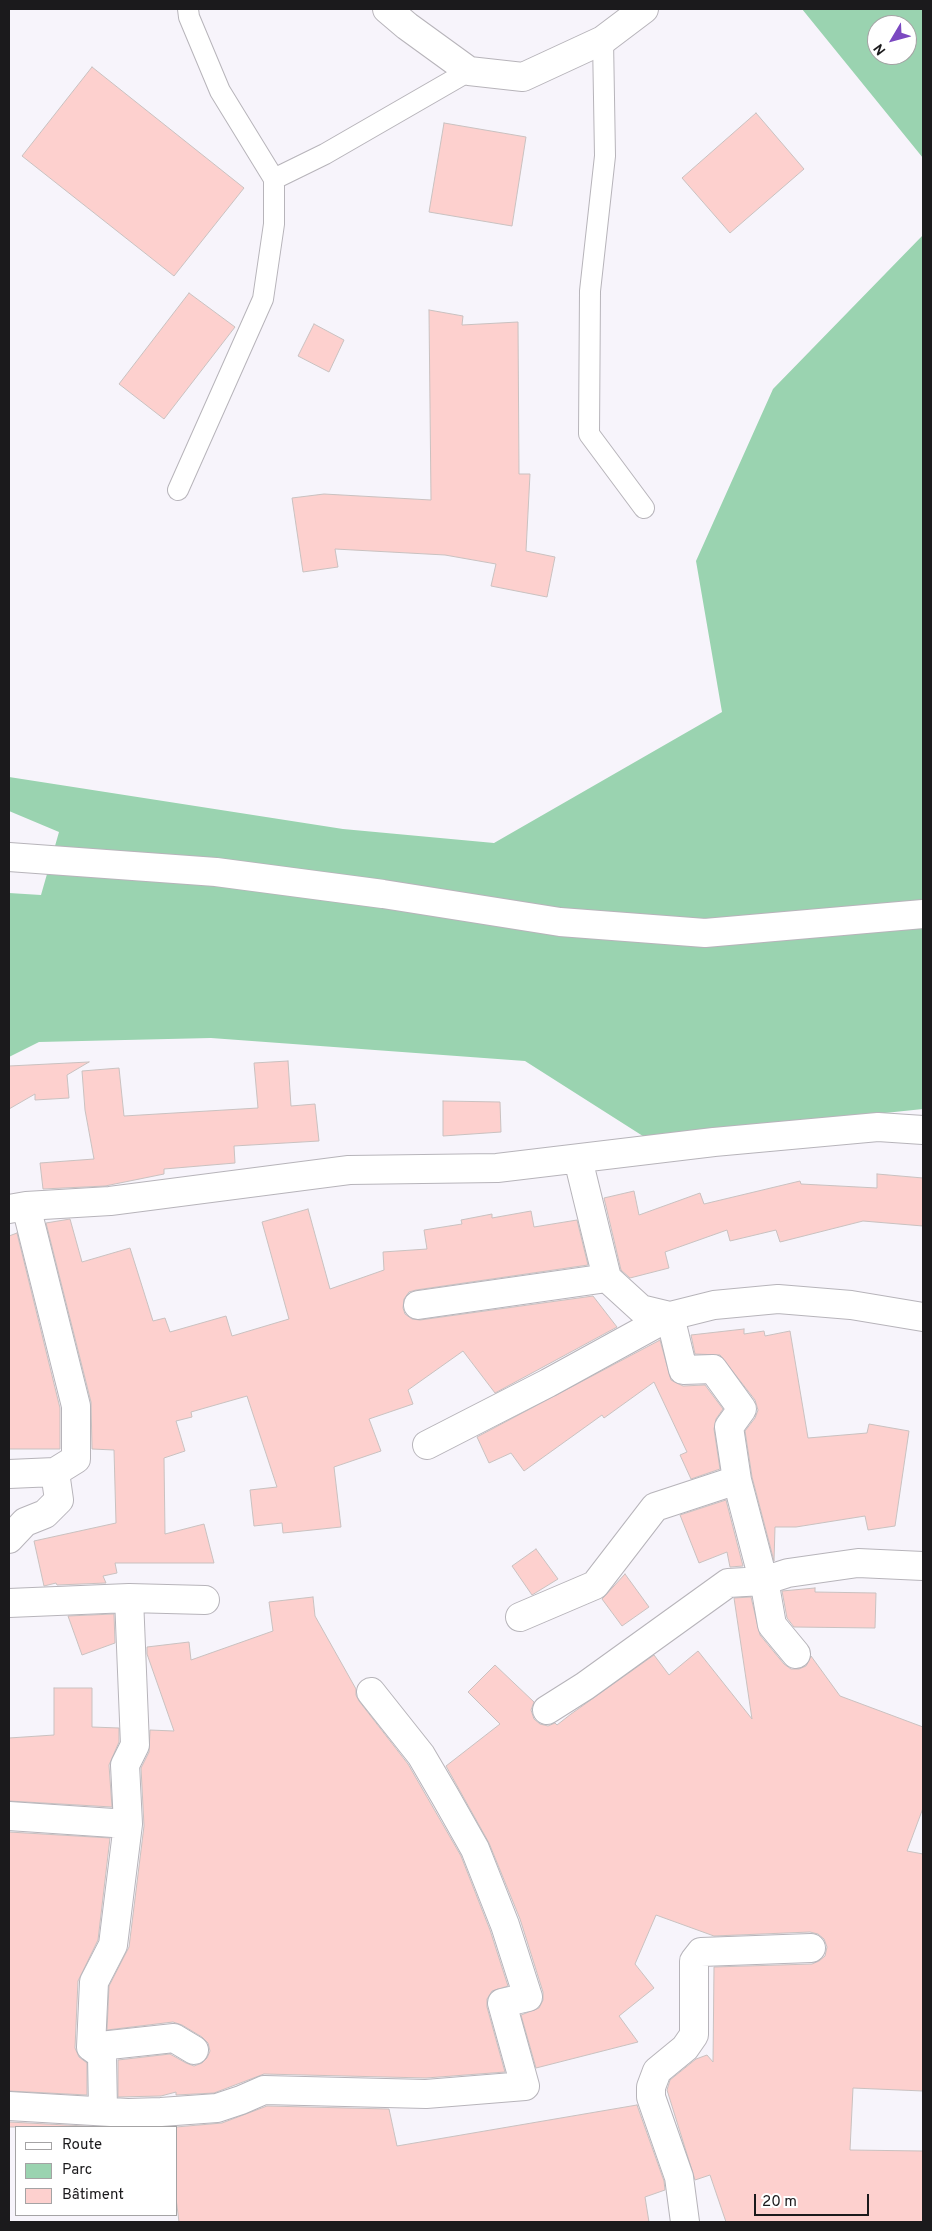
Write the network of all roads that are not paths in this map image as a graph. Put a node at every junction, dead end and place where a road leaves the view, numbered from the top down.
1 (188, 9) edge
2 (387, 9) edge
3 (644, 9) edge
4 (603, 40) junction
5 (469, 71) junction
6 (274, 180) junction
7 (178, 490) dead end
8 (644, 508) dead end
9 (9, 858) edge
10 (923, 914) edge
11 (923, 1130) edge
12 (578, 1159) junction
13 (17, 1207) edge
14 (607, 1278) junction
15 (418, 1305) dead end
16 (670, 1316) junction
17 (923, 1317) edge
18 (427, 1445) dead end
19 (55, 1472) junction
20 (9, 1474) edge
21 (737, 1480) junction
22 (9, 1539) edge
23 (923, 1566) edge
24 (762, 1581) junction
25 (129, 1598) junction
26 (205, 1600) dead end
27 (9, 1603) edge
28 (520, 1617) dead end
29 (796, 1654) dead end
30 (371, 1692) dead end
31 (547, 1710) dead end
32 (9, 1816) edge
33 (128, 1824) junction
34 (811, 1948) dead end
35 (91, 2047) junction
36 (194, 2050) dead end
37 (9, 2106) edge
38 (103, 2110) junction
39 (685, 2222) edge

1 - 6 lane
2 - 5 street
3 - 4 street
4 - 5 street
4 - 8 lane
5 - 6 lane
6 - 7 lane
9 - 10 street
11 - 12 street
12 - 13 street
12 - 14 street
13 - 19 street
14 - 15 street
14 - 16 street
16 - 17 street
16 - 18 street
16 - 21 street
19 - 20 street
19 - 22 street
21 - 24 street
21 - 28 street
23 - 24 street
24 - 29 street
24 - 31 street
25 - 26 street
25 - 27 street
25 - 33 street
30 - 38 street
32 - 33 street
33 - 35 street
34 - 39 street
35 - 36 street
35 - 38 street
37 - 38 street

